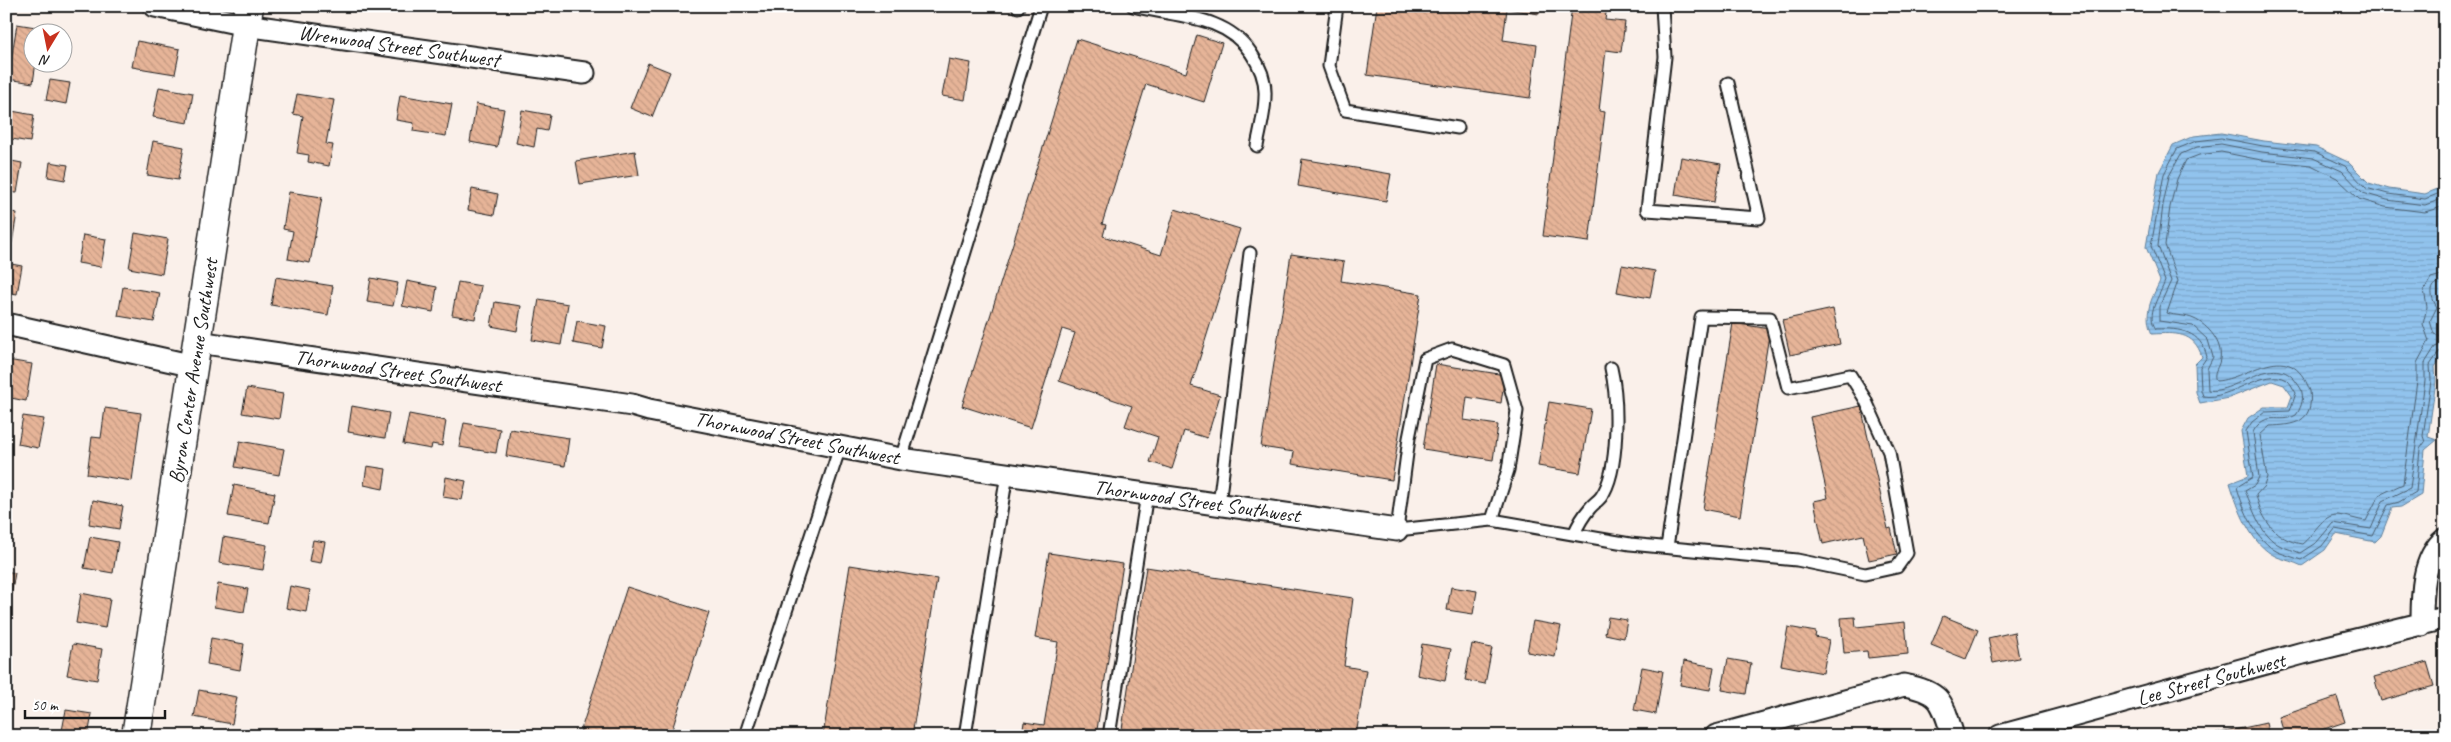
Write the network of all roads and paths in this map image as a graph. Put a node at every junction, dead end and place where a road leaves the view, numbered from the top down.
1 (155, 6) edge
2 (1042, 6) edge
3 (1133, 6) edge
4 (1337, 6) edge
5 (1662, 6) edge
6 (248, 15) edge
7 (584, 72) dead end
8 (1728, 84) dead end
9 (1458, 128) dead end
10 (1257, 146) dead end
11 (1250, 253) dead end
12 (6, 324) edge
13 (196, 354) junction
14 (1611, 368) dead end
15 (840, 447) junction
16 (902, 459) junction
17 (1008, 474) junction
18 (1147, 494) junction
19 (1218, 504) junction
20 (1492, 520) junction
21 (1397, 530) junction
22 (1574, 534) junction
23 (2445, 539) edge
24 (1667, 547) junction
25 (2445, 618) edge
26 (2422, 625) junction
27 (136, 736) edge
28 (745, 736) edge
29 (964, 736) edge
30 (1109, 736) edge
31 (1716, 736) edge
32 (1953, 736) edge
33 (2000, 736) edge

1 - 6 street, Wrenwood Street Southwest
2 - 16 lane
3 - 10 lane
4 - 9 lane
5 - 8 lane
6 - 7 street, Wrenwood Street Southwest
6 - 13 main road, Byron Center Avenue Southwest
11 - 19 lane
12 - 13 street, Thornwood Street Southwest
13 - 15 street, Thornwood Street Southwest
13 - 27 main road, Byron Center Avenue Southwest
14 - 22 lane
15 - 16 street, Thornwood Street Southwest
15 - 28 lane
16 - 17 street, Thornwood Street Southwest
17 - 18 street, Thornwood Street Southwest
17 - 29 lane
18 - 19 street, Thornwood Street Southwest
18 - 30 lane
19 - 21 street, Thornwood Street Southwest
20 - 21 lane
20 - 21 lane
20 - 22 lane
22 - 24 lane
23 - 26 street
24 - 24 lane
25 - 26 street, Lee Street Southwest
26 - 33 street, Lee Street Southwest
31 - 32 street

